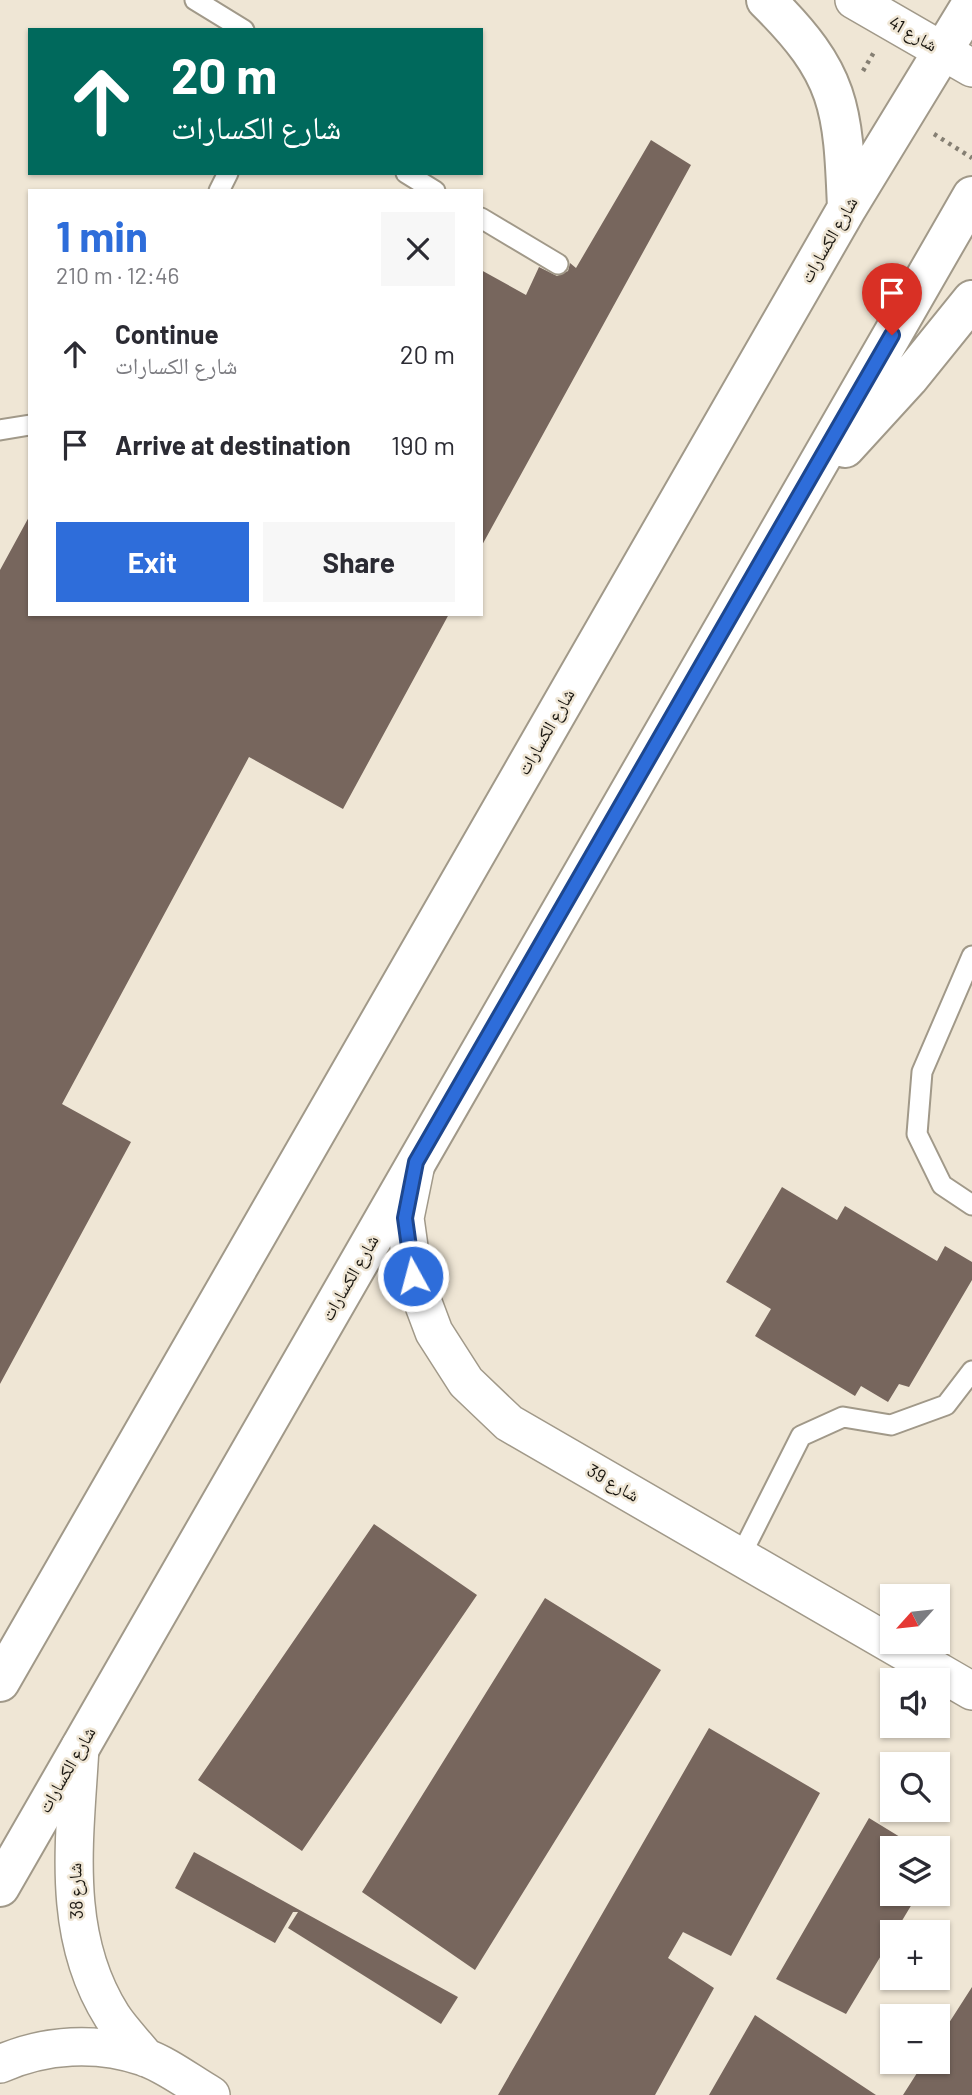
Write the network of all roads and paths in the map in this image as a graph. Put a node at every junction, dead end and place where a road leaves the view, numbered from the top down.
1 (195, 0) edge
2 (766, 0) edge
3 (854, 0) edge
4 (972, 2) edge
5 (241, 28) edge
6 (958, 60) edge
7 (408, 175) edge
8 (432, 189) edge
9 (972, 196) edge
10 (847, 208) junction
11 (483, 219) edge
12 (558, 264) dead end
13 (972, 300) edge
14 (28, 425) edge
15 (0, 430) edge
16 (798, 498) junction
17 (972, 956) edge
18 (416, 1162) junction
19 (972, 1205) edge
20 (972, 1371) edge
21 (740, 1557) junction
22 (0, 1682) edge
23 (972, 1691) edge
24 (80, 1747) junction
25 (0, 1887) edge
26 (146, 2057) junction
27 (0, 2064) edge
28 (187, 2089) edge

1 - 5 lane
2 - 10 street
3 - 6 street, شارع 41
4 - 6 street, شارع الكسارات
6 - 10 street, شارع الكسارات
7 - 8 lane
9 - 16 street, شارع الكسارات
10 - 22 street, شارع الكسارات
11 - 12 lane
13 - 16 street
14 - 15 lane
16 - 18 street, شارع الكسارات
17 - 19 lane
18 - 21 street, شارع 39
18 - 24 street, شارع الكسارات
20 - 21 lane
21 - 23 street, شارع 39
24 - 25 street, شارع الكسارات
24 - 26 street, شارع 38
26 - 27 street, شارع 38
26 - 28 street, شارع 38

